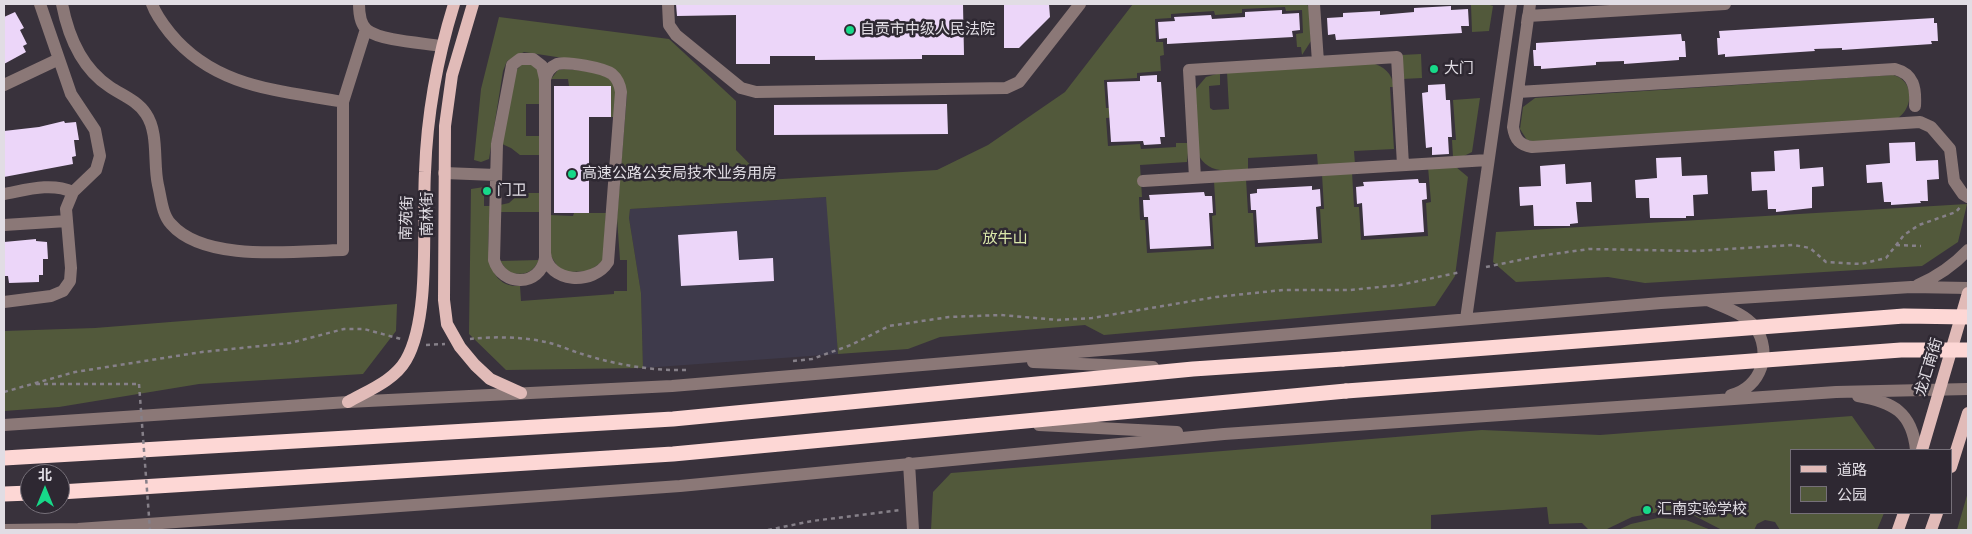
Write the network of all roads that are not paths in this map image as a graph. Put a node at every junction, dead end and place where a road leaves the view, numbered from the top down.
1 (40, 4) edge
2 (62, 4) edge
3 (152, 4) edge
4 (359, 4) edge
5 (454, 4) edge
6 (473, 4) edge
7 (668, 4) edge
8 (1080, 4) edge
9 (1314, 4) edge
10 (1510, 4) edge
11 (1530, 4) edge
12 (1725, 4) edge
13 (366, 29) junction
14 (441, 46) junction
15 (1522, 56) junction
16 (530, 58) junction
17 (59, 59) junction
18 (1318, 62) junction
19 (564, 64) junction
20 (545, 79) junction
21 (4, 85) edge
22 (1518, 92) junction
23 (344, 102) junction
24 (1915, 106) junction
25 (1909, 123) junction
26 (1923, 123) junction
27 (1488, 160) junction
28 (1403, 165) junction
29 (444, 174) junction
30 (496, 175) junction
31 (1195, 178) junction
32 (1143, 181) dead end
33 (73, 192) junction
34 (4, 194) edge
35 (1968, 197) edge
36 (67, 221) junction
37 (4, 225) edge
38 (1968, 250) edge
39 (545, 253) junction
40 (569, 277) junction
41 (520, 280) junction
42 (1911, 288) junction
43 (1968, 288) edge
44 (1968, 293) edge
45 (1706, 300) junction
46 (4, 302) edge
47 (1968, 317) edge
48 (1466, 319) junction
49 (1968, 350) edge
50 (980, 360) junction
51 (1193, 369) junction
52 (1968, 389) edge
53 (1938, 390) junction
54 (1836, 392) junction
55 (521, 393) junction
56 (1712, 400) junction
57 (348, 402) junction
58 (1968, 413) edge
59 (994, 423) junction
60 (4, 425) edge
61 (1964, 430) edge
62 (1224, 434) junction
63 (1916, 449) edge
64 (1922, 449) edge
65 (4, 458) edge
66 (909, 463) junction
67 (1952, 464) edge
68 (70, 491) edge
69 (20, 493) edge
70 (4, 494) edge
71 (1904, 514) edge
72 (1937, 514) edge
73 (4, 530) edge
74 (913, 530) edge
75 (1898, 530) edge
76 (1931, 530) edge

1 - 17 street
2 - 23 street
3 - 23 street
4 - 13 street
5 - 14 main road, 南苑街
6 - 29 main road, 南林街
7 - 8 street
9 - 18 street
10 - 27 street
11 - 15 street
12 - 15 street
13 - 14 street
13 - 23 street
14 - 57 main road, 南苑街
15 - 22 street
16 - 19 street
16 - 20 street
16 - 30 street
17 - 21 street
17 - 33 street
18 - 28 street
18 - 31 street
19 - 20 street
19 - 40 street
20 - 39 street
22 - 24 street
22 - 25 street
24 - 25 street
24 - 26 street
25 - 26 street
26 - 35 street
27 - 28 street
27 - 48 street
28 - 31 street
29 - 30 street
29 - 55 main road, 南林街
30 - 41 street
31 - 32 street
33 - 34 street
33 - 36 street
36 - 37 street
36 - 46 street
38 - 42 street
39 - 40 street
39 - 41 street
40 - 41 street
42 - 43 street
42 - 45 street
44 - 53 main road, 龙汇南街
45 - 48 street
45 - 56 street
47 - 51 highway, bridge
48 - 50 street
49 - 59 highway, bridge
50 - 51 street
50 - 55 street
51 - 65 highway
52 - 53 street
53 - 54 street
53 - 64 main road, 龙汇南街
54 - 56 street
54 - 63 street
55 - 57 street
56 - 62 street
57 - 60 street
58 - 61 main road
59 - 62 street
59 - 68 highway
61 - 67 main road
62 - 66 street
66 - 73 street
66 - 74 street
69 - 70 highway
71 - 75 main road
72 - 76 main road

